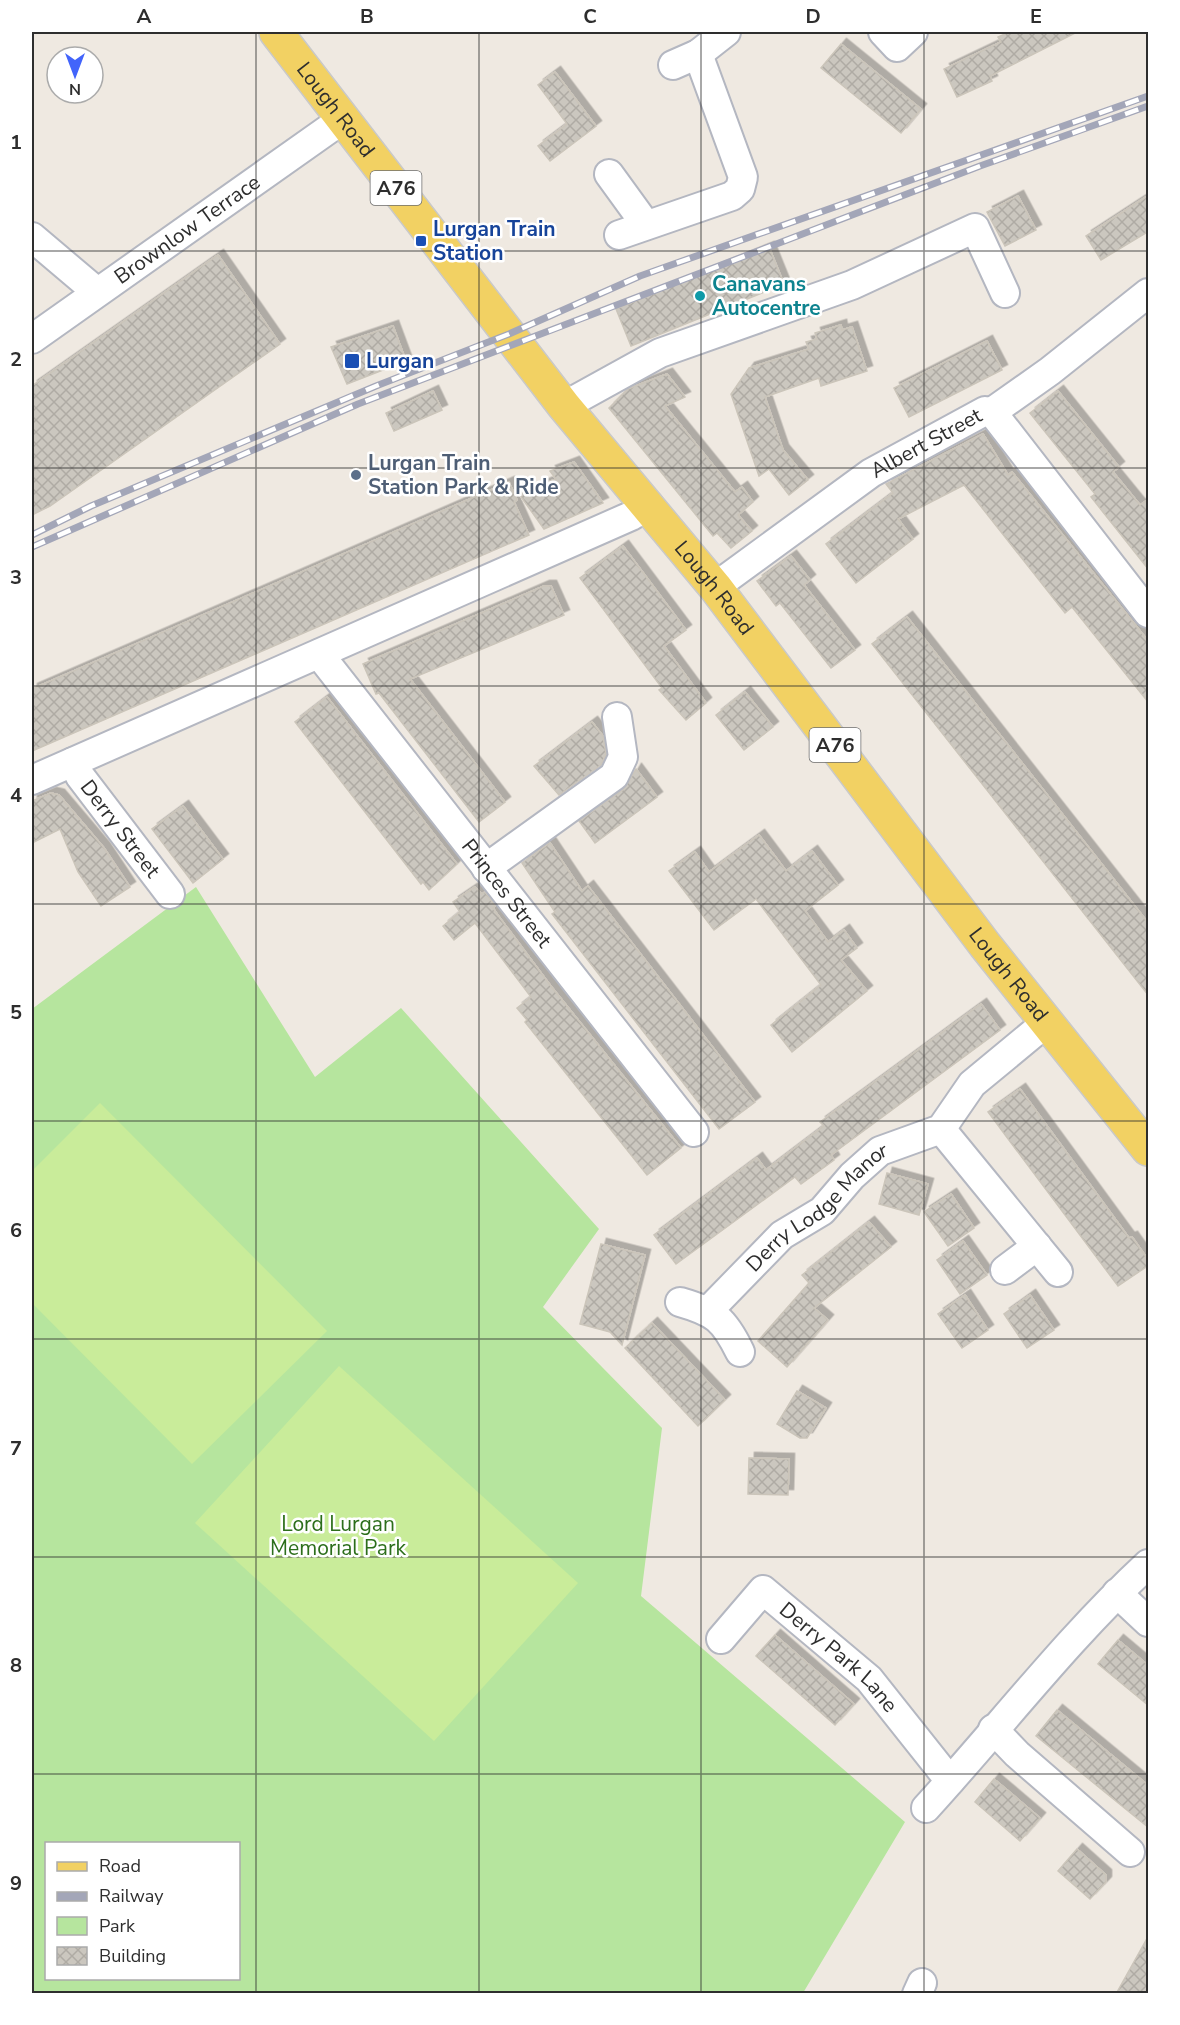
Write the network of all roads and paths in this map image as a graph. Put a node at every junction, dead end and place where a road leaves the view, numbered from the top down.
1 (276, 32) edge
2 (726, 32) edge
3 (883, 32) edge
4 (914, 32) edge
5 (343, 119) junction
6 (609, 174) dead end
7 (646, 225) junction
8 (619, 235) dead end
9 (32, 237) edge
10 (97, 292) junction
11 (1005, 293) dead end
12 (1149, 293) edge
13 (32, 339) edge
14 (564, 406) junction
15 (992, 412) junction
16 (650, 506) junction
17 (715, 587) junction
18 (1149, 613) edge
19 (319, 654) junction
20 (617, 717) dead end
21 (73, 762) junction
22 (32, 780) edge
23 (486, 868) junction
24 (170, 894) dead end
25 (1047, 1022) junction
26 (941, 1129) junction
27 (694, 1132) dead end
28 (1149, 1149) edge
29 (1037, 1246) junction
30 (1005, 1270) dead end
31 (1058, 1272) dead end
32 (680, 1302) dead end
33 (709, 1310) junction
34 (740, 1352) dead end
35 (1149, 1564) edge
36 (1117, 1593) junction
37 (1149, 1622) edge
38 (721, 1639) dead end
39 (993, 1729) junction
40 (950, 1781) junction
41 (926, 1808) dead end
42 (1130, 1852) dead end

1 - 5 main road, Lough Road / A76
2 - 7 street
3 - 4 street
5 - 10 street, Brownlow Terrace
5 - 14 main road, Lough Road / A76
6 - 7 street
7 - 8 street
9 - 10 street
10 - 13 street, Brownlow Terrace
11 - 14 street
12 - 15 street
14 - 16 main road, Lough Road / A76
15 - 17 street, Albert Street
15 - 18 street, Albert Street
16 - 17 main road, Lough Road / A76
16 - 19 street
17 - 25 main road, Lough Road / A76
19 - 21 street
19 - 23 street, Princes Street
20 - 23 street
21 - 22 street
21 - 24 street, Derry Street
23 - 27 street, Princes Street
25 - 26 street
25 - 28 main road, Lough Road / A76
26 - 29 street
26 - 33 street, Derry Lodge Manor
29 - 30 street
29 - 31 street
32 - 33 street
33 - 34 street
35 - 36 street
36 - 37 street
36 - 39 street
38 - 40 street, Derry Park Lane
39 - 40 street
39 - 42 street
40 - 41 street

